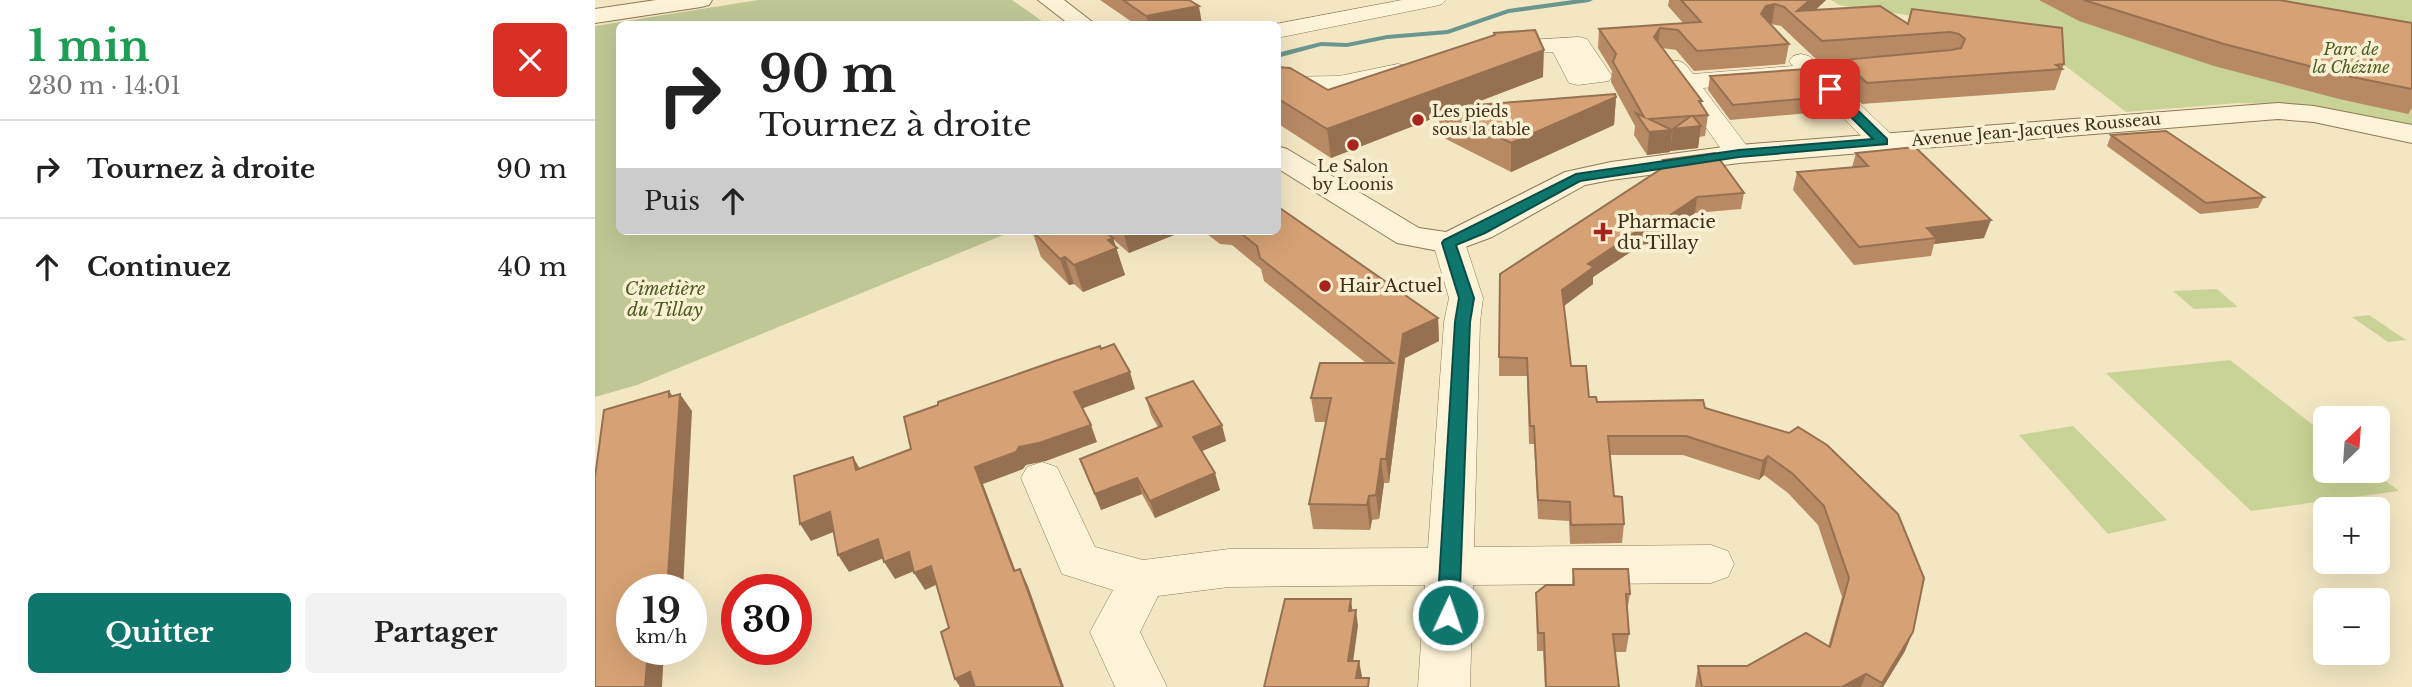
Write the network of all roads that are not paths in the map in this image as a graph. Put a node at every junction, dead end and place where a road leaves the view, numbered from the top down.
1 (701, 0) edge
2 (1049, 0) edge
3 (1435, 0) edge
4 (595, 16) edge
5 (1079, 21) edge
6 (1281, 30) edge
7 (1779, 41) edge
8 (1561, 44) dead end
9 (1473, 52) edge
10 (1666, 55) edge
11 (1905, 64) edge
12 (1422, 65) edge
13 (1813, 72) junction
14 (1686, 82) junction
15 (1281, 83) edge
16 (2245, 112) junction
17 (2412, 134) edge
18 (1883, 142) junction
19 (2412, 149) edge
20 (1739, 154) junction
21 (1287, 161) edge
22 (1449, 243) junction
23 (1042, 478) dead end
24 (1711, 564) dead end
25 (1451, 566) junction
26 (1143, 579) junction
27 (1141, 687) edge
28 (1444, 687) edge

1 - 4 street
2 - 5 street
3 - 6 street
7 - 13 street
8 - 9 street
10 - 14 street
11 - 13 street
12 - 15 street
13 - 14 street
13 - 18 street
14 - 20 street
16 - 17 street, Avenue Jean-Jacques Rousseau
16 - 18 street, Avenue Jean-Jacques Rousseau
16 - 19 street, Avenue Jean-Jacques Rousseau
18 - 20 street, Avenue Jean-Jacques Rousseau
20 - 22 street, Avenue Jean-Jacques Rousseau
21 - 22 street
22 - 25 street
23 - 26 street
24 - 25 street
25 - 26 street
25 - 28 street
26 - 27 street

